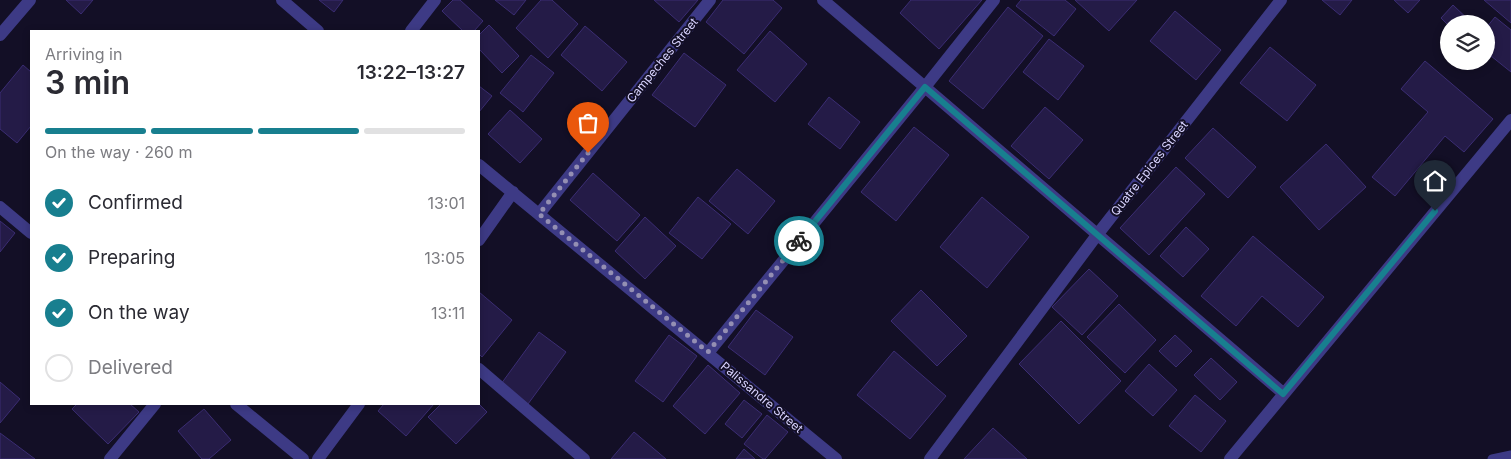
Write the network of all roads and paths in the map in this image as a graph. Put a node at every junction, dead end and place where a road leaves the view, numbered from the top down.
1 (30, 0) edge
2 (282, 0) edge
3 (435, 0) edge
4 (710, 0) edge
5 (823, 0) edge
6 (994, 0) edge
7 (1281, 0) edge
8 (317, 30) edge
9 (412, 30) edge
10 (0, 35) edge
11 (925, 87) junction
12 (1511, 120) edge
13 (480, 166) edge
14 (513, 192) junction
15 (0, 207) edge
16 (539, 214) junction
17 (30, 232) edge
18 (1097, 235) junction
19 (480, 239) edge
20 (708, 352) junction
21 (480, 370) edge
22 (1283, 394) junction
23 (154, 405) edge
24 (237, 405) edge
25 (358, 405) edge
26 (1511, 455) edge
27 (110, 459) edge
28 (302, 459) edge
29 (318, 459) edge
30 (584, 459) edge
31 (836, 459) edge
32 (930, 459) edge
33 (1230, 459) edge
34 (1492, 459) edge

1 - 10 street
2 - 8 street
3 - 9 street
4 - 16 street, Campeches Street
5 - 11 street
6 - 11 street
7 - 18 street, Quatre Epices Street
11 - 18 street
11 - 20 street
12 - 22 street
13 - 14 street, Palissandre Street
14 - 16 street, Palissandre Street
14 - 19 street
15 - 17 street
16 - 20 street, Palissandre Street
18 - 22 street
18 - 32 street, Quatre Epices Street
20 - 31 street, Palissandre Street
21 - 30 street
22 - 33 street
23 - 27 street
24 - 28 street
25 - 29 street
26 - 34 lane

